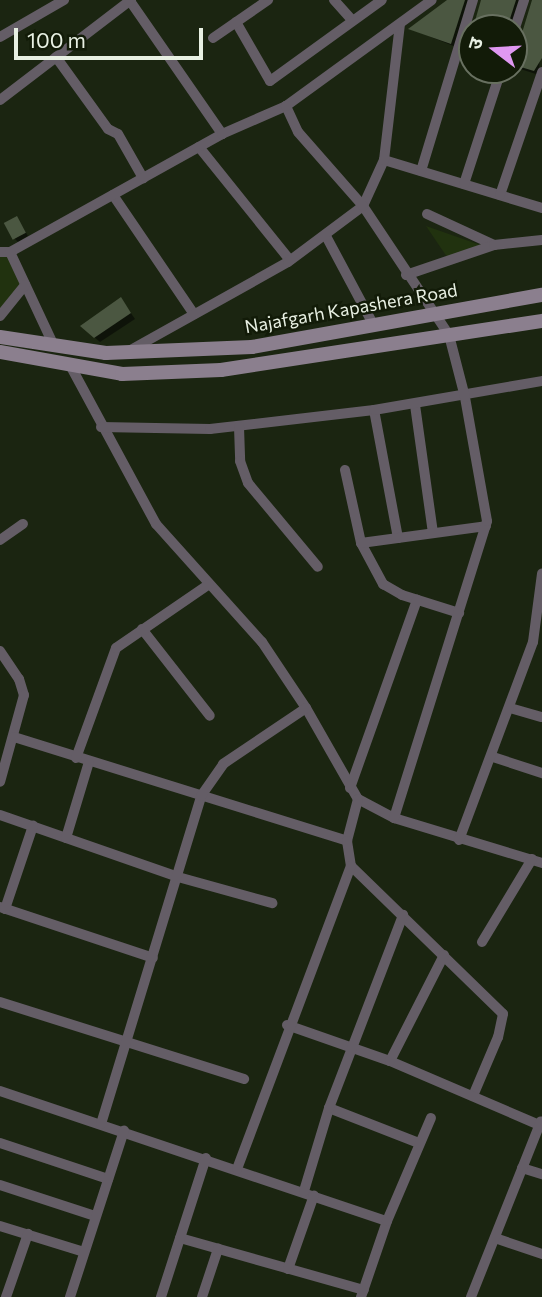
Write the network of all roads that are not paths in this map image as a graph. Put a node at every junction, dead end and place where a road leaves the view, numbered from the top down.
1 (64, 0) edge
2 (131, 0) edge
3 (268, 0) edge
4 (334, 0) edge
5 (382, 0) edge
6 (432, 0) edge
7 (473, 0) edge
8 (352, 20) junction
9 (236, 22) junction
10 (400, 23) junction
11 (0, 37) edge
12 (212, 38) dead end
13 (56, 57) junction
14 (542, 72) edge
15 (496, 84) edge
16 (0, 100) edge
17 (286, 106) junction
18 (222, 134) junction
19 (199, 147) junction
20 (384, 160) junction
21 (421, 171) junction
22 (143, 178) junction
23 (464, 184) junction
24 (113, 195) junction
25 (499, 195) junction
26 (363, 206) junction
27 (542, 208) edge
28 (428, 214) dead end
29 (326, 236) junction
30 (542, 240) edge
31 (494, 245) junction
32 (5, 252) edge
33 (290, 260) junction
34 (406, 275) junction
35 (25, 285) junction
36 (542, 295) edge
37 (433, 313) junction
38 (194, 314) junction
39 (0, 316) edge
40 (542, 321) edge
41 (373, 324) junction
42 (449, 335) junction
43 (0, 337) edge
44 (53, 344) junction
45 (0, 352) edge
46 (125, 353) junction
47 (70, 365) junction
48 (542, 381) edge
49 (466, 397) junction
50 (415, 405) junction
51 (374, 410) junction
52 (239, 427) junction
53 (101, 428) junction
54 (345, 470) dead end
55 (23, 524) dead end
56 (486, 526) junction
57 (433, 533) junction
58 (398, 538) junction
59 (0, 540) edge
60 (361, 543) junction
61 (318, 567) dead end
62 (542, 574) edge
63 (208, 585) junction
64 (540, 590) edge
65 (417, 600) junction
66 (459, 613) junction
67 (539, 628) edge
68 (142, 629) junction
69 (0, 651) edge
70 (306, 708) junction
71 (510, 708) junction
72 (210, 716) dead end
73 (542, 717) edge
74 (15, 737) junction
75 (493, 757) junction
76 (76, 758) junction
77 (89, 762) junction
78 (2, 768) edge
79 (542, 773) edge
80 (0, 782) edge
81 (350, 788) junction
82 (201, 796) junction
83 (358, 799) junction
84 (0, 815) edge
85 (394, 818) junction
86 (33, 826) junction
87 (66, 838) junction
88 (459, 840) junction
89 (347, 841) junction
90 (537, 861) edge
91 (351, 866) junction
92 (178, 877) junction
93 (272, 903) dead end
94 (2, 908) edge
95 (402, 915) junction
96 (482, 942) dead end
97 (444, 955) junction
98 (153, 958) junction
99 (0, 1002) edge
100 (287, 1025) junction
101 (126, 1042) junction
102 (351, 1047) junction
103 (390, 1061) junction
104 (244, 1079) dead end
105 (0, 1091) edge
106 (473, 1096) junction
107 (329, 1108) junction
108 (431, 1118) dead end
109 (541, 1122) edge
110 (101, 1124) junction
111 (124, 1130) junction
112 (0, 1143) edge
113 (419, 1143) junction
114 (206, 1158) junction
115 (523, 1168) junction
116 (237, 1169) junction
117 (542, 1174) edge
118 (108, 1179) junction
119 (0, 1185) edge
120 (309, 1193) junction
121 (96, 1216) junction
122 (387, 1221) junction
123 (0, 1226) edge
124 (27, 1234) junction
125 (180, 1238) junction
126 (495, 1238) junction
127 (218, 1249) junction
128 (84, 1252) junction
129 (542, 1254) edge
130 (288, 1269) junction
131 (362, 1293) edge
132 (6, 1297) edge
133 (70, 1297) edge
134 (161, 1297) edge
135 (202, 1297) edge
136 (471, 1297) edge

1 - 11 street
2 - 13 street
2 - 18 street
3 - 9 street
4 - 8 street
5 - 8 street
6 - 10 street
7 - 21 street
8 - 9 street
9 - 12 street
10 - 17 street
10 - 20 street
13 - 16 street
13 - 22 street
14 - 25 street
15 - 23 street
17 - 18 street
17 - 26 street
18 - 19 street
19 - 22 street
19 - 33 street
20 - 21 street
20 - 26 street
21 - 23 street
22 - 24 street
23 - 25 street
24 - 32 street
24 - 38 street
25 - 27 street
26 - 29 street
26 - 34 street
28 - 31 street
29 - 33 street
29 - 41 street
30 - 31 street
31 - 34 street
32 - 35 street
33 - 38 street
34 - 37 street
35 - 39 street
35 - 44 street
36 - 37 main road, Najafgarh Kapashera Road
37 - 41 main road, Najafgarh Kapashera Road
37 - 42 street
38 - 46 street
40 - 42 main road
41 - 46 main road, Najafgarh Kapashera Road
42 - 47 main road
42 - 49 street
43 - 44 main road, Najafgarh Kapashera Road
44 - 46 main road, Najafgarh Kapashera Road
45 - 47 main road
47 - 53 street
48 - 49 street
49 - 50 street
49 - 56 street
50 - 51 street
50 - 57 street
51 - 52 street
51 - 58 street
52 - 53 street
52 - 61 street
53 - 63 street
54 - 60 street
55 - 59 street
56 - 57 street
56 - 66 street
57 - 58 street
58 - 60 street
60 - 65 street
62 - 64 street
63 - 68 street
63 - 70 street
64 - 67 street
65 - 66 street
65 - 81 street
66 - 85 street
67 - 71 street
68 - 72 street
68 - 76 street
69 - 74 street
70 - 81 street
70 - 82 street
71 - 73 street
71 - 75 street
74 - 76 street
74 - 78 street
75 - 79 street
75 - 88 street
76 - 77 street
77 - 82 street
77 - 87 street
78 - 80 street
81 - 83 street
82 - 89 street
82 - 92 street
83 - 85 street
83 - 89 street
84 - 86 street
85 - 88 street
86 - 87 street
86 - 94 street
87 - 92 street
88 - 90 street
89 - 91 street
90 - 96 street
91 - 95 street
91 - 100 street
92 - 93 street
92 - 98 street
94 - 98 street
95 - 97 street
95 - 102 street
97 - 103 street
97 - 106 street
98 - 101 street
99 - 101 street
100 - 102 street
100 - 116 street
101 - 104 street
101 - 110 street
102 - 103 street
102 - 107 street
103 - 106 street
105 - 110 street
106 - 109 street
107 - 113 street
107 - 120 street
108 - 113 street
109 - 115 street
110 - 111 street
111 - 114 street
111 - 118 street
112 - 118 street
113 - 122 street
114 - 116 street
114 - 125 street
115 - 117 street
115 - 126 street
116 - 120 street
118 - 121 street
119 - 121 street
120 - 122 street
120 - 130 street
121 - 128 street
122 - 131 street
123 - 124 street
124 - 128 street
124 - 132 street
125 - 127 street
125 - 134 street
126 - 129 street
126 - 136 street
127 - 130 street
127 - 135 street
128 - 133 street
130 - 131 street

